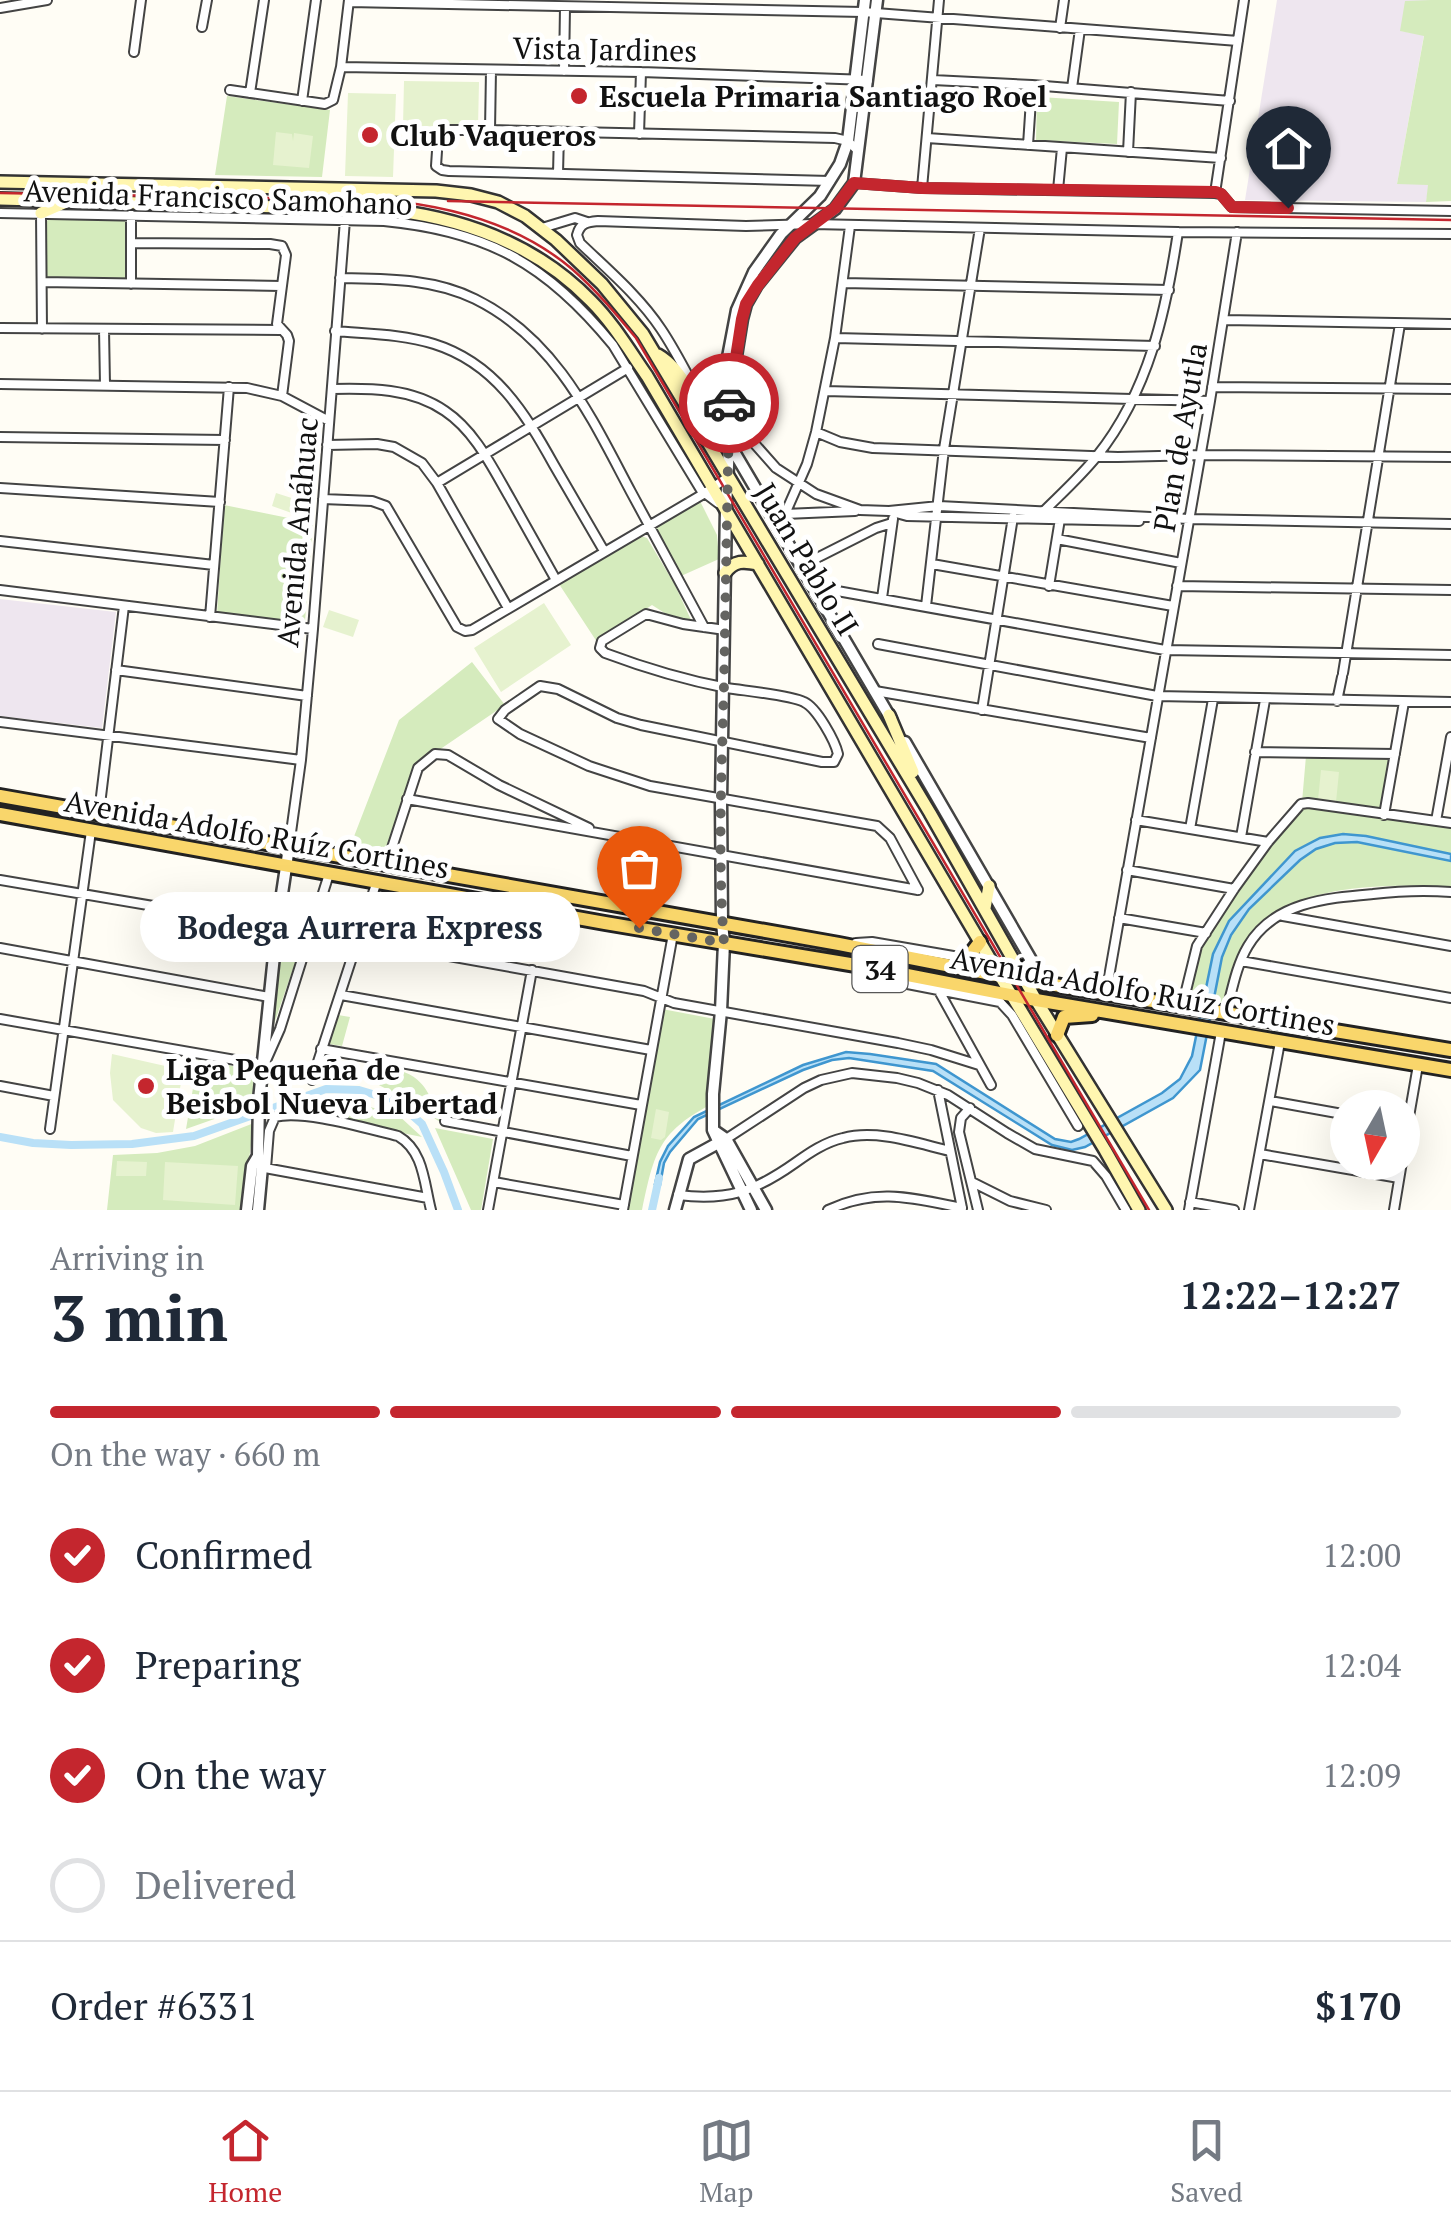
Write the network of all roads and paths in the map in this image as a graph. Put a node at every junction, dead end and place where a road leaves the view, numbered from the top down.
1 (47, 0) edge
2 (142, 0) edge
3 (207, 0) edge
4 (264, 0) edge
5 (316, 0) edge
6 (876, 0) edge
7 (939, 0) edge
8 (1064, 0) edge
9 (1244, 0) edge
10 (349, 1) edge
11 (408, 2) edge
12 (626, 4) edge
13 (804, 5) edge
14 (565, 7) junction
15 (0, 8) edge
16 (868, 8) edge
17 (937, 18) junction
18 (202, 27) dead end
19 (1060, 28) junction
20 (1080, 29) junction
21 (1238, 40) junction
22 (134, 52) dead end
23 (341, 67) junction
24 (491, 70) junction
25 (564, 70) junction
26 (641, 72) junction
27 (862, 79) junction
28 (932, 80) junction
29 (1032, 85) junction
30 (1072, 88) junction
31 (230, 90) dead end
32 (1131, 92) junction
33 (250, 93) junction
34 (302, 101) junction
35 (1230, 101) junction
36 (490, 130) junction
37 (559, 132) junction
38 (639, 134) junction
39 (928, 138) junction
40 (848, 141) junction
41 (1028, 145) junction
42 (1062, 148) junction
43 (858, 152) junction
44 (1128, 152) junction
45 (1221, 158) junction
46 (558, 174) junction
47 (830, 181) junction
48 (0, 182) edge
49 (854, 183) junction
50 (922, 188) junction
51 (1058, 190) junction
52 (1216, 192) junction
53 (820, 196) junction
54 (0, 198) edge
55 (73, 200) junction
56 (1451, 211) edge
57 (0, 212) edge
58 (41, 214) junction
59 (130, 215) junction
60 (345, 220) junction
61 (586, 222) junction
62 (813, 224) junction
63 (790, 226) junction
64 (850, 226) junction
65 (542, 228) junction
66 (980, 228) junction
67 (1178, 232) junction
68 (1237, 232) junction
69 (1451, 234) edge
70 (132, 243) junction
71 (340, 278) junction
72 (42, 282) junction
73 (844, 283) junction
74 (130, 284) junction
75 (972, 284) junction
76 (281, 286) junction
77 (1169, 290) junction
78 (1223, 320) junction
79 (1400, 324) junction
80 (1451, 324) edge
81 (0, 328) edge
82 (42, 329) junction
83 (104, 329) junction
84 (281, 330) junction
85 (335, 332) junction
86 (835, 338) junction
87 (963, 340) junction
88 (1155, 346) junction
89 (657, 355) junction
90 (628, 368) junction
91 (0, 384) edge
92 (105, 385) junction
93 (229, 387) junction
94 (1212, 387) junction
95 (332, 389) junction
96 (1451, 389) edge
97 (1388, 390) junction
98 (825, 391) junction
99 (726, 393) junction
100 (955, 393) junction
101 (282, 396) junction
102 (580, 396) junction
103 (1132, 401) junction
104 (1210, 401) junction
105 (704, 406) junction
106 (328, 421) junction
107 (532, 426) junction
108 (816, 432) junction
109 (0, 437) edge
110 (225, 440) junction
111 (753, 442) junction
112 (729, 444) junction
113 (327, 445) junction
114 (944, 449) junction
115 (485, 454) junction
116 (1200, 455) junction
117 (1097, 456) junction
118 (1377, 456) junction
119 (1451, 458) edge
120 (728, 477) junction
121 (437, 482) junction
122 (797, 483) junction
123 (0, 488) edge
124 (709, 490) junction
125 (323, 499) junction
126 (220, 502) junction
127 (726, 508) junction
128 (860, 510) junction
129 (938, 511) junction
130 (1043, 512) junction
131 (786, 514) junction
132 (892, 514) junction
133 (1013, 514) junction
134 (773, 517) junction
135 (1060, 519) junction
136 (1189, 520) junction
137 (1366, 522) junction
138 (1451, 524) edge
139 (648, 525) junction
140 (1057, 539) junction
141 (0, 541) edge
142 (604, 551) junction
143 (1181, 563) junction
144 (214, 564) junction
145 (758, 564) junction
146 (932, 564) junction
147 (801, 566) junction
148 (725, 573) junction
149 (1003, 578) junction
150 (556, 580) junction
151 (1049, 586) junction
152 (1177, 586) junction
153 (815, 587) junction
154 (1356, 588) junction
155 (0, 590) edge
156 (1451, 590) edge
157 (882, 598) junction
158 (124, 606) junction
159 (926, 606) junction
160 (1173, 606) junction
161 (508, 608) junction
162 (210, 617) junction
163 (995, 620) junction
164 (704, 628) junction
165 (313, 629) junction
166 (725, 630) junction
167 (878, 644) dead end
168 (1165, 650) junction
169 (1347, 653) junction
170 (1451, 655) edge
171 (990, 665) junction
172 (116, 670) junction
173 (724, 687) junction
174 (874, 691) junction
175 (306, 696) junction
176 (1158, 696) junction
177 (1213, 699) junction
178 (1265, 700) junction
179 (1337, 701) junction
180 (1404, 702) junction
181 (1451, 702) edge
182 (982, 710) junction
183 (889, 716) junction
184 (0, 722) edge
185 (108, 736) junction
186 (1451, 737) edge
187 (1151, 738) junction
188 (722, 743) junction
189 (1255, 752) junction
190 (1394, 754) junction
191 (300, 760) junction
192 (0, 796) edge
193 (407, 799) junction
194 (721, 800) junction
195 (99, 812) junction
196 (930, 813) junction
197 (0, 814) edge
198 (1384, 815) junction
199 (1136, 820) junction
200 (1436, 821) junction
201 (1451, 822) edge
202 (92, 829) junction
203 (1190, 829) junction
204 (598, 832) junction
205 (1241, 837) junction
206 (1268, 842) junction
207 (289, 846) junction
208 (720, 854) junction
209 (387, 863) junction
210 (287, 864) junction
211 (1127, 870) junction
212 (330, 872) junction
213 (0, 880) edge
214 (377, 881) junction
215 (989, 886) junction
216 (1234, 888) junction
217 (1451, 892) edge
218 (83, 894) junction
219 (985, 908) junction
220 (1281, 915) junction
221 (1119, 918) junction
222 (722, 923) junction
223 (277, 927) junction
224 (1206, 933) junction
225 (673, 934) junction
226 (360, 940) junction
227 (980, 942) junction
228 (724, 943) junction
229 (1451, 946) edge
230 (0, 948) edge
231 (74, 961) junction
232 (1241, 961) junction
233 (959, 963) junction
234 (856, 965) junction
235 (532, 970) junction
236 (1000, 976) junction
237 (1026, 980) junction
238 (1045, 984) junction
239 (939, 991) junction
240 (1011, 994) junction
241 (1106, 994) junction
242 (341, 995) junction
243 (269, 997) junction
244 (1451, 998) edge
245 (661, 999) junction
246 (1036, 1000) junction
247 (1182, 1007) junction
248 (721, 1011) junction
249 (1226, 1014) junction
250 (1138, 1016) junction
251 (0, 1019) edge
252 (522, 1028) junction
253 (65, 1030) junction
254 (1221, 1032) junction
255 (1057, 1034) junction
256 (1280, 1042) junction
257 (322, 1049) junction
258 (651, 1050) junction
259 (1451, 1050) edge
260 (979, 1065) junction
261 (1418, 1065) junction
262 (264, 1066) junction
263 (1451, 1070) edge
264 (312, 1080) dead end
265 (510, 1083) junction
266 (991, 1085) dead end
267 (0, 1086) edge
268 (938, 1090) junction
269 (1413, 1090) edge
270 (54, 1096) junction
271 (1270, 1101) junction
272 (641, 1105) junction
273 (970, 1108) junction
274 (1330, 1112) edge
275 (445, 1121) dead end
276 (1083, 1125) junction
277 (50, 1128) dead end
278 (502, 1133) junction
279 (722, 1141) junction
280 (950, 1150) junction
281 (1260, 1154) junction
282 (632, 1156) junction
283 (259, 1161) junction
284 (1330, 1166) edge
285 (1399, 1180) edge
286 (494, 1182) junction
287 (957, 1182) junction
288 (972, 1182) junction
289 (748, 1189) junction
290 (678, 1195) junction
291 (428, 1198) junction
292 (1190, 1206) edge
293 (624, 1208) edge
294 (962, 1209) edge
295 (248, 1210) edge
296 (258, 1210) edge
297 (431, 1210) edge
298 (488, 1210) edge
299 (675, 1210) edge
300 (751, 1210) edge
301 (766, 1210) edge
302 (828, 1210) edge
303 (978, 1210) edge
304 (1046, 1210) edge
305 (1126, 1210) edge
306 (1138, 1210) edge
307 (1166, 1210) edge
308 (1234, 1210) edge
309 (1249, 1210) edge
310 (1394, 1210) edge

1 - 15 street
2 - 22 street
3 - 18 street
4 - 33 street
5 - 34 street
6 - 16 street
7 - 17 street
8 - 19 street
9 - 21 street
10 - 11 street
10 - 23 street
11 - 14 street
12 - 13 street
12 - 14 street
13 - 16 street
14 - 25 street
16 - 17 street
16 - 27 street
17 - 19 street
17 - 28 street
19 - 20 street
20 - 21 street
20 - 30 street
21 - 35 street
23 - 24 street, Vista Jardines
23 - 34 street
24 - 25 street, Vista Jardines
24 - 36 street
25 - 26 street, Vista Jardines
26 - 27 street, Vista Jardines
26 - 38 street
27 - 40 street
27 - 43 street
28 - 29 street
28 - 39 street
29 - 30 street
29 - 41 street
30 - 32 street
31 - 33 street
32 - 35 street
32 - 44 street
33 - 34 street
35 - 45 street
36 - 37 street
36 - 46 street
37 - 38 street
37 - 46 street
38 - 40 street
39 - 41 street
39 - 50 street
40 - 43 street
40 - 47 street
41 - 42 street
42 - 44 street
42 - 51 street
43 - 49 street
44 - 45 street
45 - 52 street
46 - 47 street
47 - 53 street
48 - 65 main road, Juan Pablo II
49 - 50 street
49 - 62 street
50 - 51 street
51 - 52 street
52 - 56 street
53 - 62 street
53 - 63 street
54 - 55 main road, Juan Pablo II
55 - 58 main road
55 - 124 main road, Juan Pablo II
57 - 58 street, Avenida Francisco Samohano
58 - 59 street, Avenida Francisco Samohano
58 - 72 street
59 - 60 street, Avenida Francisco Samohano
59 - 70 street
60 - 71 street, Avenida Anáhuac
60 - 90 street, Avenida Francisco Samohano
61 - 63 street
61 - 65 street
61 - 105 street
62 - 63 street
62 - 64 street
62 - 99 street
63 - 99 street
64 - 66 street
64 - 73 street
65 - 89 main road, Juan Pablo II
66 - 67 street
66 - 75 street
67 - 68 street
67 - 77 street
68 - 69 street
68 - 78 street, Plan de Ayutla
70 - 74 street
70 - 76 street
71 - 85 street, Avenida Anáhuac
71 - 102 street
72 - 74 street
72 - 82 street
73 - 75 street
73 - 86 street
74 - 76 street
75 - 77 street
75 - 87 street
76 - 84 street
77 - 88 street
78 - 79 street
78 - 94 street, Plan de Ayutla
79 - 80 street
79 - 97 street
81 - 82 street
82 - 83 street
83 - 84 street
83 - 92 street
84 - 101 street
85 - 95 street, Avenida Anáhuac
85 - 107 street
86 - 87 street
86 - 98 street
87 - 88 street
87 - 100 street
88 - 103 street
89 - 105 main road
89 - 120 main road, Juan Pablo II
90 - 102 street
90 - 124 street, Avenida Francisco Samohano
91 - 92 street
92 - 93 street
93 - 101 street
93 - 110 street
94 - 97 street
94 - 104 street, Plan de Ayutla
95 - 106 street, Avenida Anáhuac
95 - 115 street
96 - 97 street
97 - 118 street
98 - 100 street
98 - 108 street
99 - 105 main road
99 - 111 street
99 - 112 street
100 - 103 street
100 - 114 street
101 - 106 street
102 - 107 street
102 - 139 street
103 - 104 street
103 - 117 street
104 - 116 street, Plan de Ayutla
105 - 112 street
106 - 113 street, Avenida Anáhuac
107 - 115 street
107 - 142 street
108 - 114 street
108 - 122 street
109 - 110 street
110 - 126 street
111 - 112 street
111 - 122 street
112 - 120 street
112 - 134 street
113 - 121 street
113 - 125 street, Avenida Anáhuac
114 - 117 street
114 - 129 street
115 - 121 street
115 - 150 street
116 - 117 street
116 - 118 street
116 - 136 street, Plan de Ayutla
117 - 130 street
118 - 119 street
118 - 137 street
120 - 124 street
120 - 127 street
120 - 196 main road, Juan Pablo II
121 - 161 street
122 - 128 street
122 - 131 street
123 - 126 street
124 - 127 main road, Juan Pablo II
124 - 139 street
125 - 161 street
125 - 165 street, Avenida Anáhuac
126 - 144 street
127 - 145 main road, Juan Pablo II
127 - 148 street
128 - 131 street
128 - 132 street
129 - 132 street
129 - 133 street
129 - 146 street
130 - 133 street
130 - 136 street
131 - 134 street
132 - 147 street
132 - 157 street
133 - 135 street
133 - 149 street
134 - 147 street
135 - 136 street
135 - 140 street
136 - 137 street
136 - 143 street, Plan de Ayutla
137 - 138 street
137 - 154 street
139 - 142 street
139 - 164 street
140 - 143 street
140 - 151 street
141 - 144 street
142 - 150 street
143 - 152 street, Plan de Ayutla
144 - 162 street
145 - 148 main road
145 - 227 main road, Juan Pablo II
146 - 149 street
146 - 159 street
147 - 153 street
148 - 166 street
149 - 151 street
149 - 163 street
150 - 161 street
151 - 160 street
152 - 154 street
152 - 160 street, Plan de Ayutla
153 - 157 street
153 - 174 street
154 - 156 street
154 - 169 street
155 - 158 street
157 - 159 street
158 - 162 street
158 - 172 street
159 - 163 street
160 - 168 street, Plan de Ayutla
162 - 165 street
163 - 168 street
163 - 171 street
164 - 166 street
164 - 173 street
165 - 175 street, Avenida Anáhuac
166 - 173 street
167 - 171 street
168 - 169 street
168 - 176 street, Plan de Ayutla
169 - 170 street
169 - 179 street
171 - 176 street
171 - 182 street
172 - 175 street
172 - 185 street
173 - 188 street
173 - 188 street
174 - 182 street
174 - 183 street
175 - 191 street, Avenida Anáhuac
176 - 177 street
176 - 187 street, Plan de Ayutla
177 - 178 street
177 - 203 street
178 - 179 street
178 - 189 street
179 - 180 street
180 - 181 street
180 - 190 street
182 - 187 street
183 - 196 main road
183 - 215 street
184 - 185 street
185 - 191 street
185 - 195 street
186 - 200 street
187 - 199 street, Plan de Ayutla
188 - 194 street
188 - 194 street
189 - 190 street
189 - 205 street
190 - 198 street
191 - 207 street, Avenida Anáhuac
192 - 195 main road, Avenida Adolfo Ruíz Cortines / 34
193 - 204 street
193 - 204 street
193 - 209 street
194 - 208 street
194 - 208 street
195 - 207 main road, Avenida Adolfo Ruíz Cortines / 34
196 - 219 main road, Juan Pablo II
197 - 202 main road, Avenida Adolfo Ruíz Cortines / 34
198 - 200 street
198 - 206 street
199 - 203 street
199 - 211 street, Plan de Ayutla
200 - 201 street
202 - 210 main road, Avenida Adolfo Ruíz Cortines / 34
202 - 218 street
203 - 205 street
204 - 208 street
205 - 206 street
206 - 216 street
207 - 209 main road, Avenida Adolfo Ruíz Cortines / 34
207 - 210 street
208 - 222 street
209 - 222 main road, Avenida Adolfo Ruíz Cortines / 34
210 - 212 main road, Avenida Adolfo Ruíz Cortines / 34
210 - 223 street
211 - 216 street
211 - 221 street, Plan de Ayutla
212 - 214 main road, Avenida Adolfo Ruíz Cortines / 34
212 - 262 street
213 - 218 street
214 - 225 main road, Avenida Adolfo Ruíz Cortines / 34
214 - 226 street
215 - 219 main road
215 - 238 street
216 - 224 street
217 - 220 street
218 - 223 street
218 - 231 street
219 - 237 main road, Juan Pablo II
220 - 229 street
220 - 232 street
221 - 224 street
221 - 241 street, Plan de Ayutla
222 - 228 street
222 - 233 main road, Avenida Adolfo Ruíz Cortines / 34
223 - 243 street
224 - 247 street
225 - 228 main road, Avenida Adolfo Ruíz Cortines / 34
225 - 245 street
226 - 235 street
226 - 242 street
227 - 233 main road
227 - 236 main road, Juan Pablo II
228 - 234 main road, Avenida Adolfo Ruíz Cortines / 34
228 - 248 street
230 - 231 street
231 - 243 street
231 - 253 street
232 - 244 street
232 - 249 street
233 - 236 main road, Avenida Adolfo Ruíz Cortines / 34
234 - 239 street
234 - 240 main road, Avenida Adolfo Ruíz Cortines / 34
235 - 245 street
235 - 252 street
236 - 237 main road, Avenida Adolfo Ruíz Cortines / 34
236 - 240 main road, Juan Pablo II
237 - 238 main road, Avenida Adolfo Ruíz Cortines / 34
237 - 246 main road, Juan Pablo II
238 - 241 main road, Avenida Adolfo Ruíz Cortines / 34
239 - 260 street
239 - 276 street
240 - 246 main road, Avenida Adolfo Ruíz Cortines / 34
240 - 276 main road, Juan Pablo II
241 - 247 main road, Avenida Adolfo Ruíz Cortines / 34
242 - 252 street
242 - 257 street
243 - 262 street
245 - 248 street
245 - 258 street
246 - 250 main road, Avenida Adolfo Ruíz Cortines / 34
246 - 255 main road, Juan Pablo II
247 - 249 main road, Avenida Adolfo Ruíz Cortines / 34
248 - 260 street
248 - 279 street
249 - 259 main road, Avenida Adolfo Ruíz Cortines / 34
250 - 254 main road, Avenida Adolfo Ruíz Cortines / 34
250 - 255 main road
251 - 253 street
252 - 258 street
252 - 265 street
253 - 262 street
253 - 270 street
254 - 256 main road, Avenida Adolfo Ruíz Cortines / 34
254 - 292 street
255 - 307 main road, Juan Pablo II
256 - 261 main road, Avenida Adolfo Ruíz Cortines / 34
256 - 271 street
257 - 264 street
257 - 265 street
258 - 272 street
260 - 266 street
261 - 263 main road, Avenida Adolfo Ruíz Cortines / 34
261 - 269 street
262 - 283 street
265 - 272 street
265 - 278 street
267 - 270 street
268 - 273 street
268 - 279 street
268 - 280 street
270 - 277 street
271 - 274 street
271 - 281 street
272 - 282 street
273 - 288 street
273 - 305 street
275 - 278 street
276 - 306 main road, Juan Pablo II
278 - 282 street
278 - 286 street
279 - 289 street
279 - 290 street
280 - 287 street
280 - 289 street
281 - 284 street
281 - 309 street
282 - 293 street
283 - 291 street
283 - 291 street
283 - 295 street
283 - 296 street
285 - 310 street
286 - 293 street
286 - 298 street
287 - 288 street
287 - 294 street
288 - 303 street
288 - 304 street
289 - 290 street
289 - 300 street
289 - 301 street
290 - 299 street
291 - 297 street
292 - 308 street
294 - 302 street

